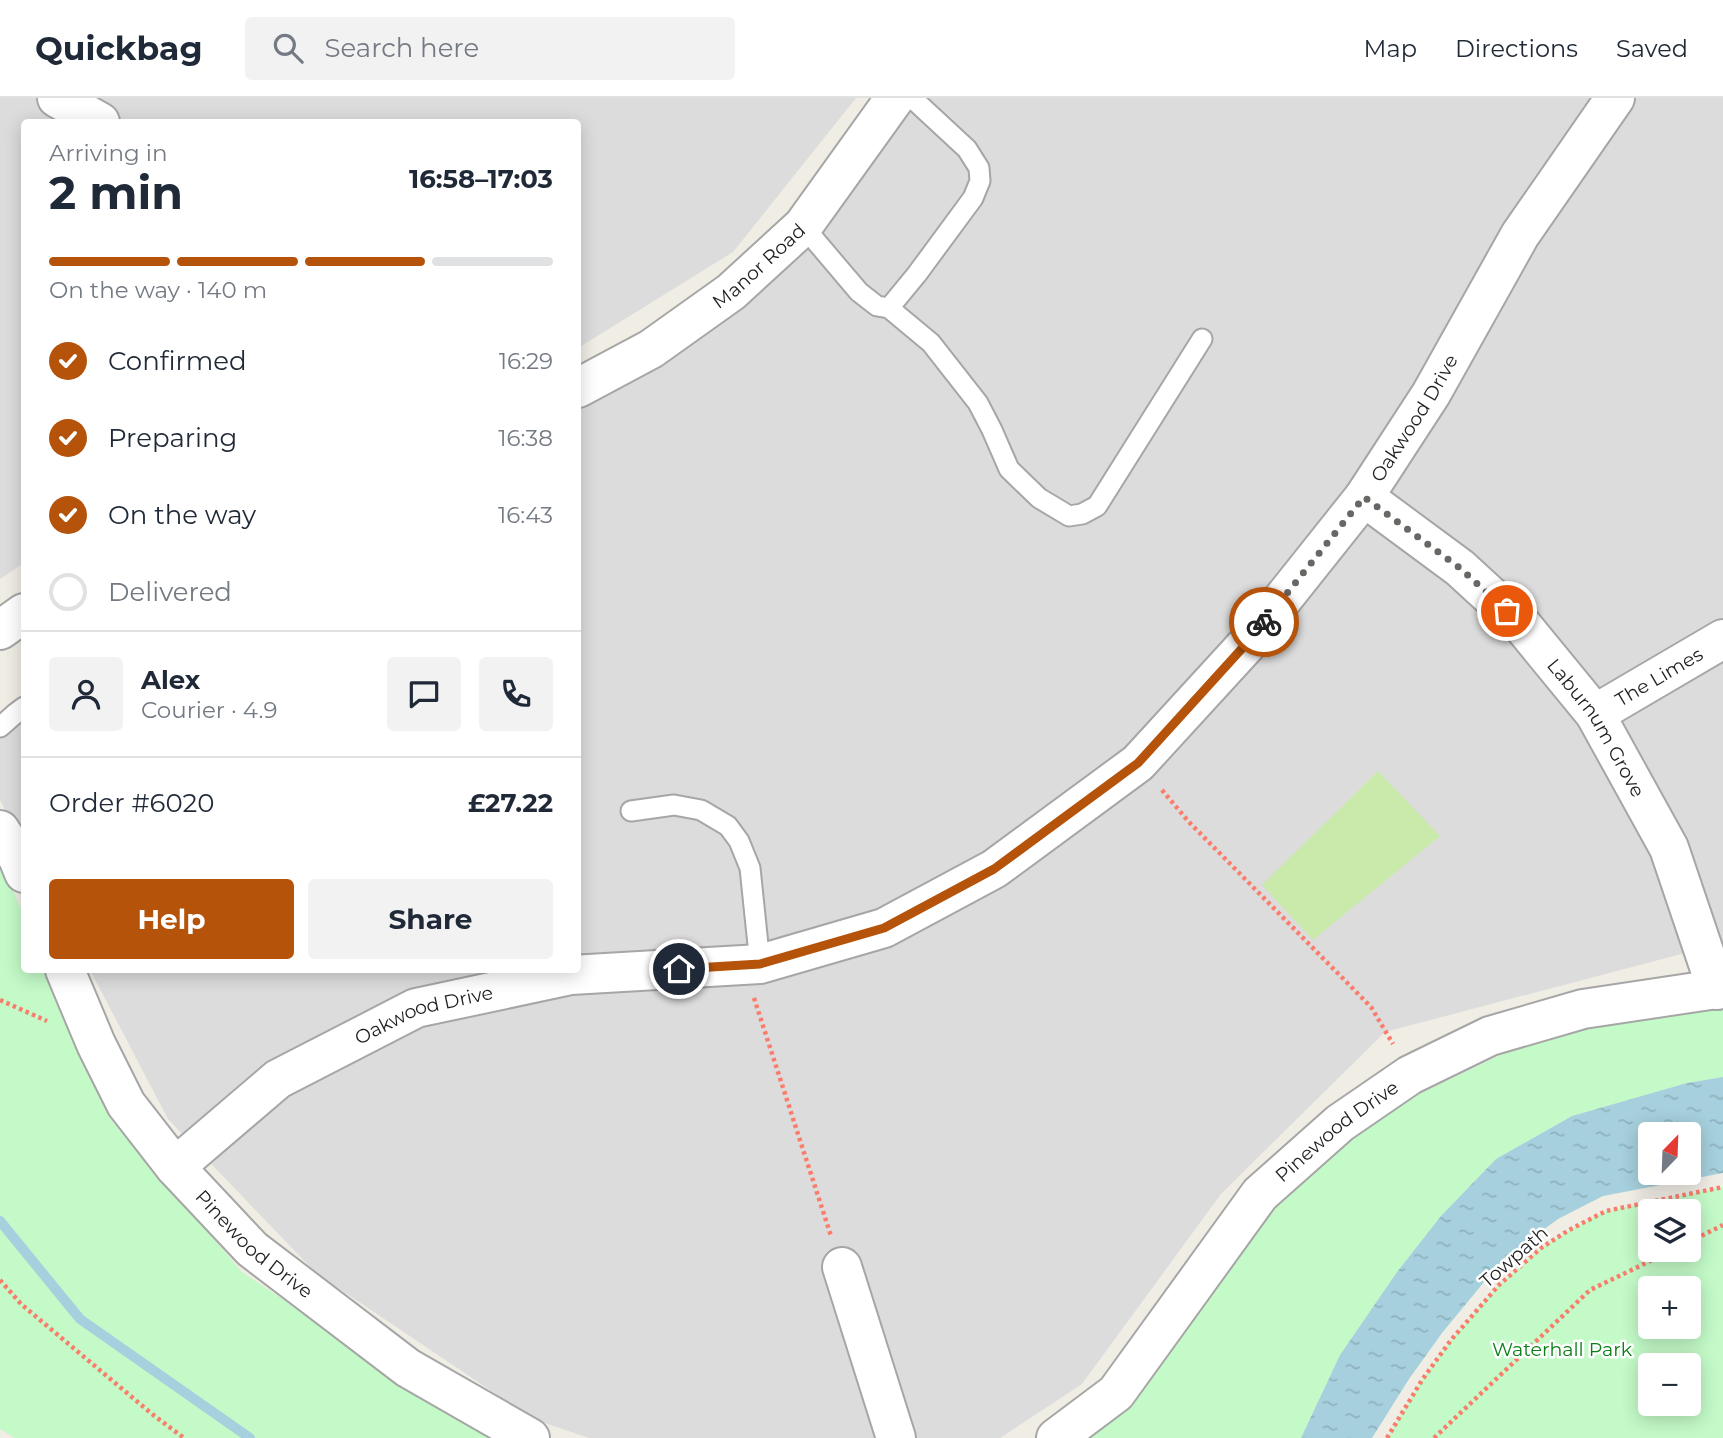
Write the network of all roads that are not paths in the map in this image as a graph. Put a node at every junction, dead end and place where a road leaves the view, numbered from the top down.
1 (57, 98) edge
2 (895, 98) edge
3 (912, 98) edge
4 (1615, 98) edge
5 (95, 119) edge
6 (803, 226) junction
7 (889, 307) junction
8 (1202, 339) dead end
9 (581, 386) edge
10 (1364, 497) junction
11 (21, 615) edge
12 (0, 630) edge
13 (1723, 639) edge
14 (21, 709) edge
15 (1595, 714) junction
16 (0, 727) edge
17 (631, 811) dead end
18 (0, 830) edge
19 (21, 866) edge
20 (760, 964) junction
21 (66, 973) edge
22 (1720, 989) edge
23 (175, 1167) junction
24 (842, 1267) road end
25 (530, 1438) edge
26 (896, 1438) edge
27 (1056, 1438) edge

1 - 5 street
2 - 6 street, Manor Road
3 - 7 lane
4 - 10 street, Oakwood Drive
6 - 7 lane
6 - 9 street, Manor Road
7 - 8 lane
10 - 15 street, Laburnum Grove
10 - 20 street, Oakwood Drive
11 - 12 street
13 - 15 street, The Limes
14 - 16 lane
15 - 22 street, Laburnum Grove
17 - 20 lane
18 - 19 street
20 - 23 street, Oakwood Drive
21 - 23 street, Pinewood Drive
22 - 27 street, Pinewood Drive
23 - 25 street, Pinewood Drive
24 - 26 street

